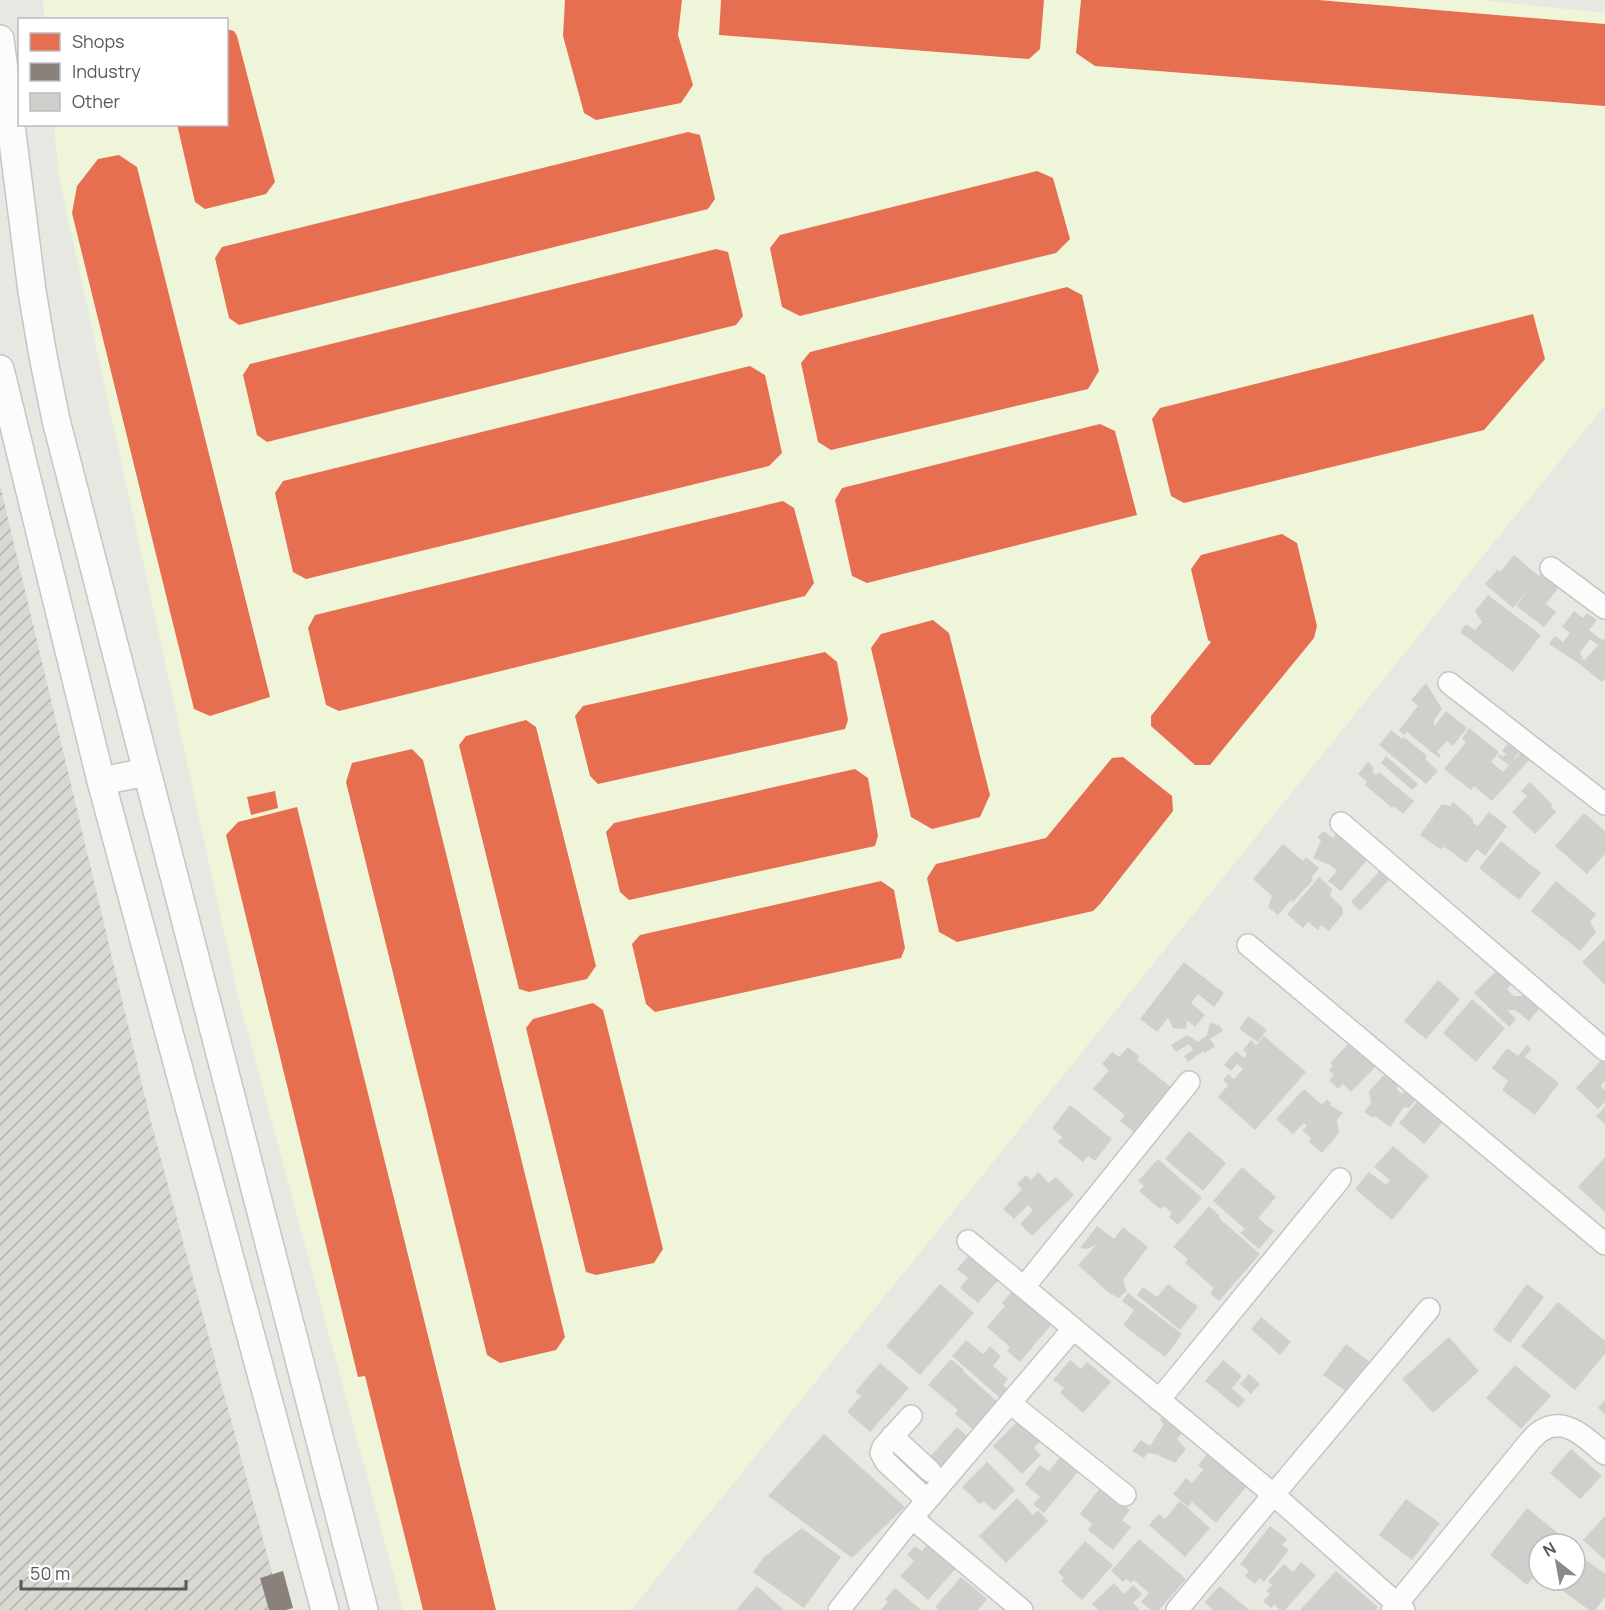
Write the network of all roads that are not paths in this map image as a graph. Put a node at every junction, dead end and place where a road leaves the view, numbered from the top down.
1 (0, 39) edge
2 (0, 369) edge
3 (1551, 568) dead end
4 (1605, 608) edge
5 (1449, 683) dead end
6 (147, 772) junction
7 (101, 781) junction
8 (1605, 804) edge
9 (1341, 823) dead end
10 (1248, 945) dead end
11 (1605, 1050) edge
12 (1189, 1082) dead end
13 (1340, 1179) dead end
14 (968, 1240) dead end
15 (1605, 1244) edge
16 (1024, 1287) junction
17 (1429, 1309) dead end
18 (1073, 1329) junction
19 (1159, 1400) junction
20 (1010, 1403) junction
21 (911, 1416) dead end
22 (892, 1436) junction
23 (1605, 1454) edge
24 (930, 1471) dead end
25 (1125, 1495) dead end
26 (1274, 1495) junction
27 (927, 1500) junction
28 (912, 1518) junction
29 (1397, 1608) edge
30 (325, 1610) edge
31 (364, 1610) edge
32 (839, 1610) edge
33 (1022, 1610) edge
34 (1177, 1610) edge

1 - 6 street
2 - 7 street
3 - 4 street
5 - 8 street
6 - 7 street
6 - 31 street
7 - 30 street
9 - 11 street
10 - 15 street
12 - 16 street
13 - 19 street
14 - 16 street
16 - 18 street
17 - 26 street
18 - 19 street
18 - 20 street
19 - 26 street
20 - 25 street
20 - 27 street
21 - 22 street
22 - 24 street
22 - 27 street
23 - 29 street
26 - 29 street
26 - 34 street
27 - 28 street
28 - 32 street
28 - 33 street

